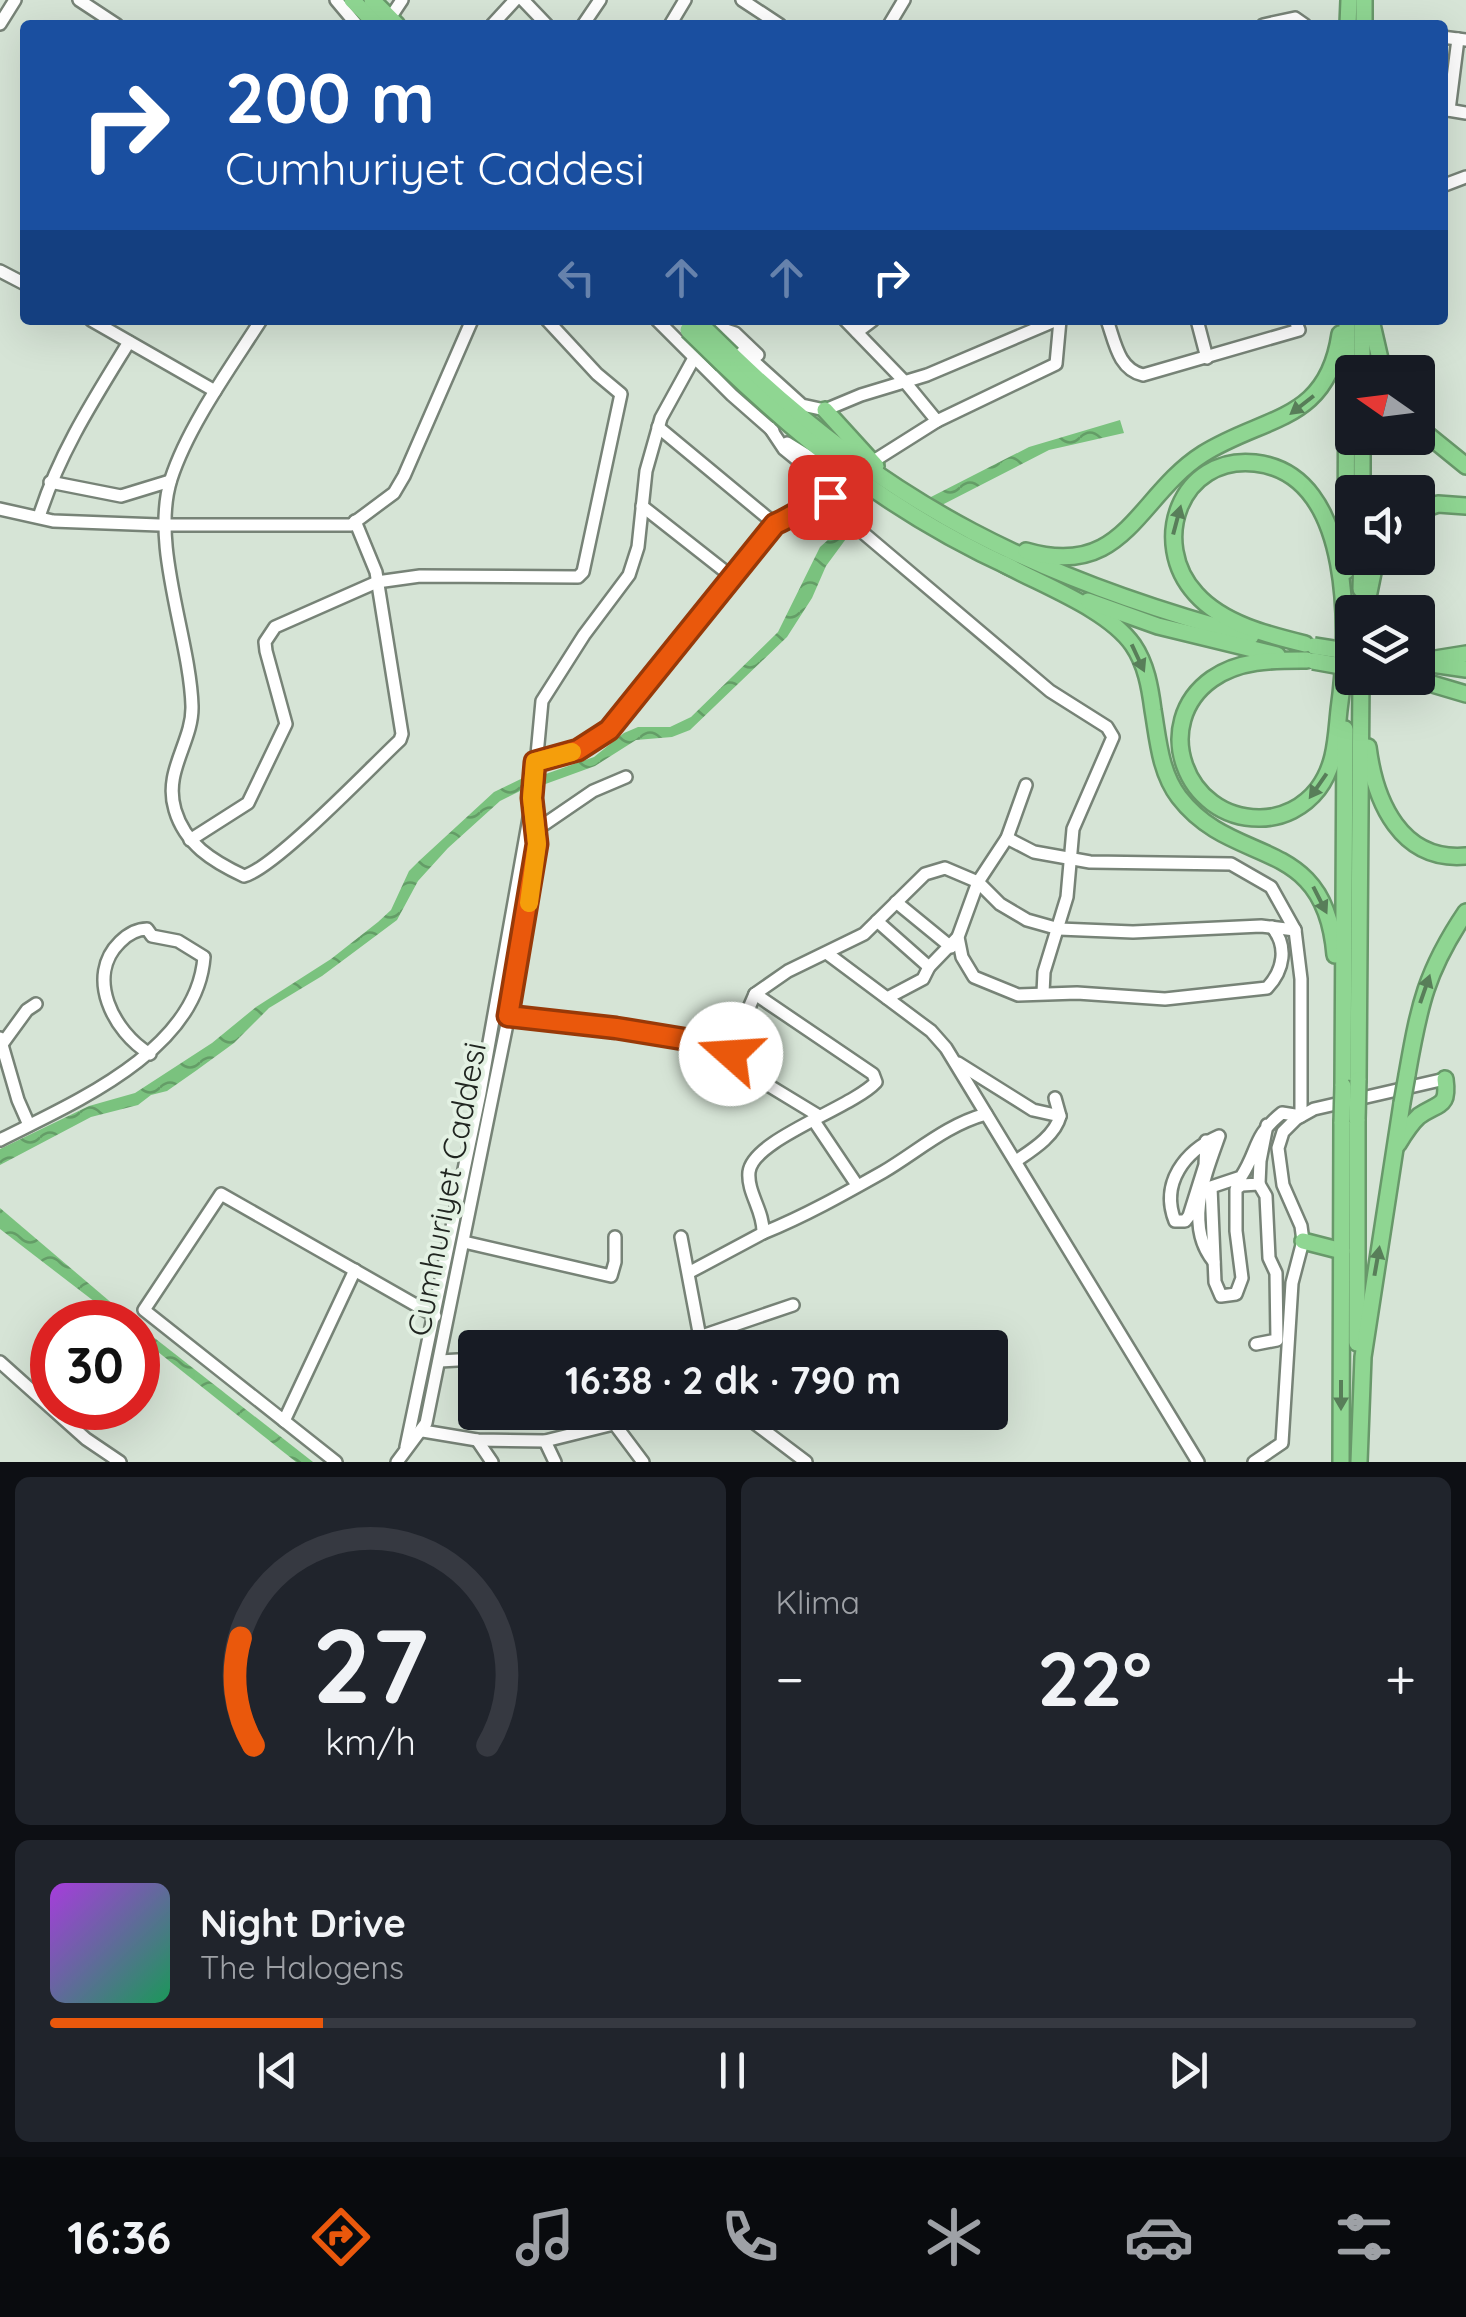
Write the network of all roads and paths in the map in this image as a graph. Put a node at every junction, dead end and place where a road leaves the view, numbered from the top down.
1 (15, 0) edge
2 (79, 0) edge
3 (336, 0) edge
4 (352, 0) edge
5 (515, 0) edge
6 (523, 0) edge
7 (749, 2) edge
8 (109, 20) edge
9 (353, 20) edge
10 (383, 20) edge
11 (497, 20) edge
12 (542, 20) edge
13 (761, 20) edge
14 (0, 24) edge
15 (1462, 39) edge
16 (1448, 100) edge
17 (100, 325) edge
18 (258, 325) edge
19 (470, 325) edge
20 (552, 325) edge
21 (662, 325) edge
22 (692, 325) edge
23 (710, 325) edge
24 (720, 325) edge
25 (849, 325) edge
26 (866, 325) edge
27 (1047, 325) edge
28 (1059, 325) edge
29 (1109, 325) edge
30 (1198, 325) edge
31 (1297, 325) edge
32 (1343, 325) edge
33 (1344, 325) edge
34 (1362, 325) edge
35 (1372, 325) edge
36 (857, 332) junction
37 (129, 342) junction
38 (1362, 355) edge
39 (1378, 355) edge
40 (694, 358) junction
41 (1207, 358) junction
42 (728, 359) junction
43 (906, 382) junction
44 (215, 392) junction
45 (820, 409) junction
46 (936, 421) junction
47 (658, 427) junction
48 (770, 428) junction
49 (1435, 441) edge
50 (872, 462) junction
51 (1466, 466) edge
52 (844, 471) junction
53 (50, 482) junction
54 (170, 482) junction
55 (899, 490) junction
56 (835, 495) junction
57 (1435, 505) edge
58 (642, 506) junction
59 (1466, 506) edge
60 (0, 509) edge
61 (39, 517) junction
62 (356, 521) junction
63 (775, 524) junction
64 (165, 525) junction
65 (966, 529) junction
66 (1004, 564) junction
67 (731, 576) junction
68 (377, 582) junction
69 (1342, 595) edge
70 (1349, 595) edge
71 (1310, 653) junction
72 (1466, 654) edge
73 (1335, 657) edge
74 (1435, 658) edge
75 (1435, 663) edge
76 (1466, 669) edge
77 (1435, 680) edge
78 (1435, 684) edge
79 (1466, 684) edge
80 (1466, 694) edge
81 (1344, 695) edge
82 (1350, 695) edge
83 (1360, 695) edge
84 (1363, 695) edge
85 (535, 762) junction
86 (626, 777) dead end
87 (1026, 785) dead end
88 (532, 798) junction
89 (536, 830) junction
90 (1007, 838) junction
91 (190, 840) junction
92 (1466, 856) edge
93 (1073, 858) junction
94 (978, 882) junction
95 (896, 902) junction
96 (1466, 912) edge
97 (876, 921) junction
98 (1272, 927) junction
99 (1059, 929) junction
100 (1296, 930) junction
101 (953, 940) junction
102 (828, 954) junction
103 (929, 967) junction
104 (1043, 993) junction
105 (755, 994) junction
106 (887, 998) junction
107 (36, 1004) dead end
108 (508, 1016) junction
109 (1, 1044) edge
110 (732, 1047) junction
111 (150, 1054) junction
112 (956, 1062) junction
113 (1446, 1079) joint
114 (1348, 1081) junction
115 (1055, 1098) dead end
116 (986, 1114) junction
117 (1060, 1116) junction
118 (1302, 1116) junction
119 (816, 1118) junction
120 (1350, 1120) junction
121 (28, 1125) junction
122 (1267, 1125) junction
123 (0, 1140) edge
124 (1206, 1142) junction
125 (1394, 1152) junction
126 (1016, 1161) junction
127 (1259, 1184) junction
128 (857, 1185) junction
129 (763, 1233) junction
130 (615, 1236) dead end
131 (681, 1238) dead end
132 (1304, 1240) junction
133 (464, 1242) junction
134 (1342, 1252) junction
135 (1214, 1262) junction
136 (355, 1270) junction
137 (690, 1272) junction
138 (793, 1305) dead end
139 (436, 1316) junction
140 (699, 1330) edge
141 (731, 1330) edge
142 (1256, 1344) dead end
143 (458, 1359) edge
144 (440, 1360) junction
145 (0, 1362) edge
146 (284, 1421) junction
147 (597, 1430) edge
148 (619, 1430) edge
149 (764, 1430) edge
150 (422, 1431) junction
151 (476, 1440) junction
152 (545, 1441) junction
153 (406, 1448) junction
154 (120, 1462) edge
155 (336, 1462) edge
156 (397, 1462) edge
157 (492, 1462) edge
158 (555, 1462) edge
159 (644, 1462) edge
160 (806, 1462) edge
161 (1198, 1462) edge
162 (1254, 1462) edge
163 (1340, 1462) edge
164 (1357, 1462) edge

1 - 14 street
2 - 8 street
3 - 9 street
4 - 10 highway
5 - 11 street
6 - 12 street
7 - 13 street
15 - 16 street
17 - 37 street
18 - 44 street
19 - 62 street
20 - 68 street
21 - 40 street
22 - 42 highway, bridge
23 - 40 street, Cumhuriyet Caddesi
24 - 45 street
25 - 36 street
26 - 36 street
27 - 43 street
28 - 46 street
29 - 41 street
30 - 41 street
31 - 41 street
32 -> 65 highway
33 - 70 highway
34 - 38 highway
35 - 39 highway
36 - 43 street
37 - 44 street
37 - 53 street
40 - 47 street, Cumhuriyet Caddesi
40 - 48 street
42 - 52 highway
42 - 55 highway
43 - 45 street
43 - 46 street
44 - 54 street
45 - 50 highway
46 - 50 street
47 - 58 street, Cumhuriyet Caddesi
47 - 63 street
48 - 52 street
48 - 56 street
49 - 51 highway
50 - 55 highway
52 - 66 highway
53 - 54 street
53 - 61 street
54 - 64 street
55 - 65 highway
56 - 63 street
56 - 93 street
57 - 59 highway
58 - 67 street
58 - 85 street, Cumhuriyet Caddesi
60 - 61 street
61 - 64 street
62 - 64 street
62 - 68 street
63 - 67 street
64 - 91 street
65 - 71 highway
66 - 71 highway
66 -> 114 highway
67 - 85 street
68 - 91 street
68 - 91 street
71 -> 69 highway
71 - 73 highway, bridge
81 -> 71 highway
72 - 74 highway
75 - 76 highway
77 - 79 highway
78 - 80 highway
82 - 114 highway
83 - 114 highway
84 - 92 highway
85 - 88 street, Cumhuriyet Caddesi
86 - 89 street
87 - 90 street
88 - 89 street, Cumhuriyet Caddesi
88 - 139 street
89 - 108 street, Cumhuriyet Caddesi
90 - 93 street
90 - 94 street
93 - 99 street
93 - 100 street
94 - 95 street
94 - 99 street
94 - 101 street
95 - 97 street
95 - 101 street
125 -> 96 highway, bridge
97 - 102 street
97 - 103 street
98 - 99 street
98 - 100 street
98 - 104 street
99 - 104 street
100 - 118 street
101 - 103 street
101 - 104 street
102 - 105 street
102 - 106 street
103 - 106 street
105 - 110 street
105 - 119 street
106 - 112 street
107 - 109 street
108 - 110 street
108 - 133 street, Cumhuriyet Caddesi
109 - 121 street
110 - 119 street
111 - 111 street
111 - 121 street
112 - 116 street
112 - 117 street
113 - 118 street
113 - 125 highway
114 - 120 highway, bridge
115 - 117 street
116 - 126 street
116 - 128 street
117 - 126 street
118 - 122 street
118 - 132 street
119 - 128 street
119 - 129 street
120 - 134 highway
120 - 164 highway
121 - 123 street
122 - 127 street
122 - 135 street
124 - 124 street
124 - 135 street
164 -> 125 highway
126 - 161 street
127 - 135 street
127 - 142 street
128 - 129 street
129 - 137 street
130 - 133 street
131 - 137 street
132 - 134 highway
132 - 162 street
133 - 144 street, Cumhuriyet Caddesi
134 -> 163 highway
136 - 139 street
136 - 146 street
136 - 146 street
137 - 140 street
138 - 141 street
139 - 153 street
143 - 144 street
144 - 150 street, Cumhuriyet Caddesi
145 - 154 street
146 - 155 street
147 - 152 street
148 - 159 street
149 - 160 street
150 - 151 street
150 - 153 street, Cumhuriyet Caddesi
151 - 152 street
151 - 157 street
152 - 158 street
153 - 156 street, Cumhuriyet Caddesi

